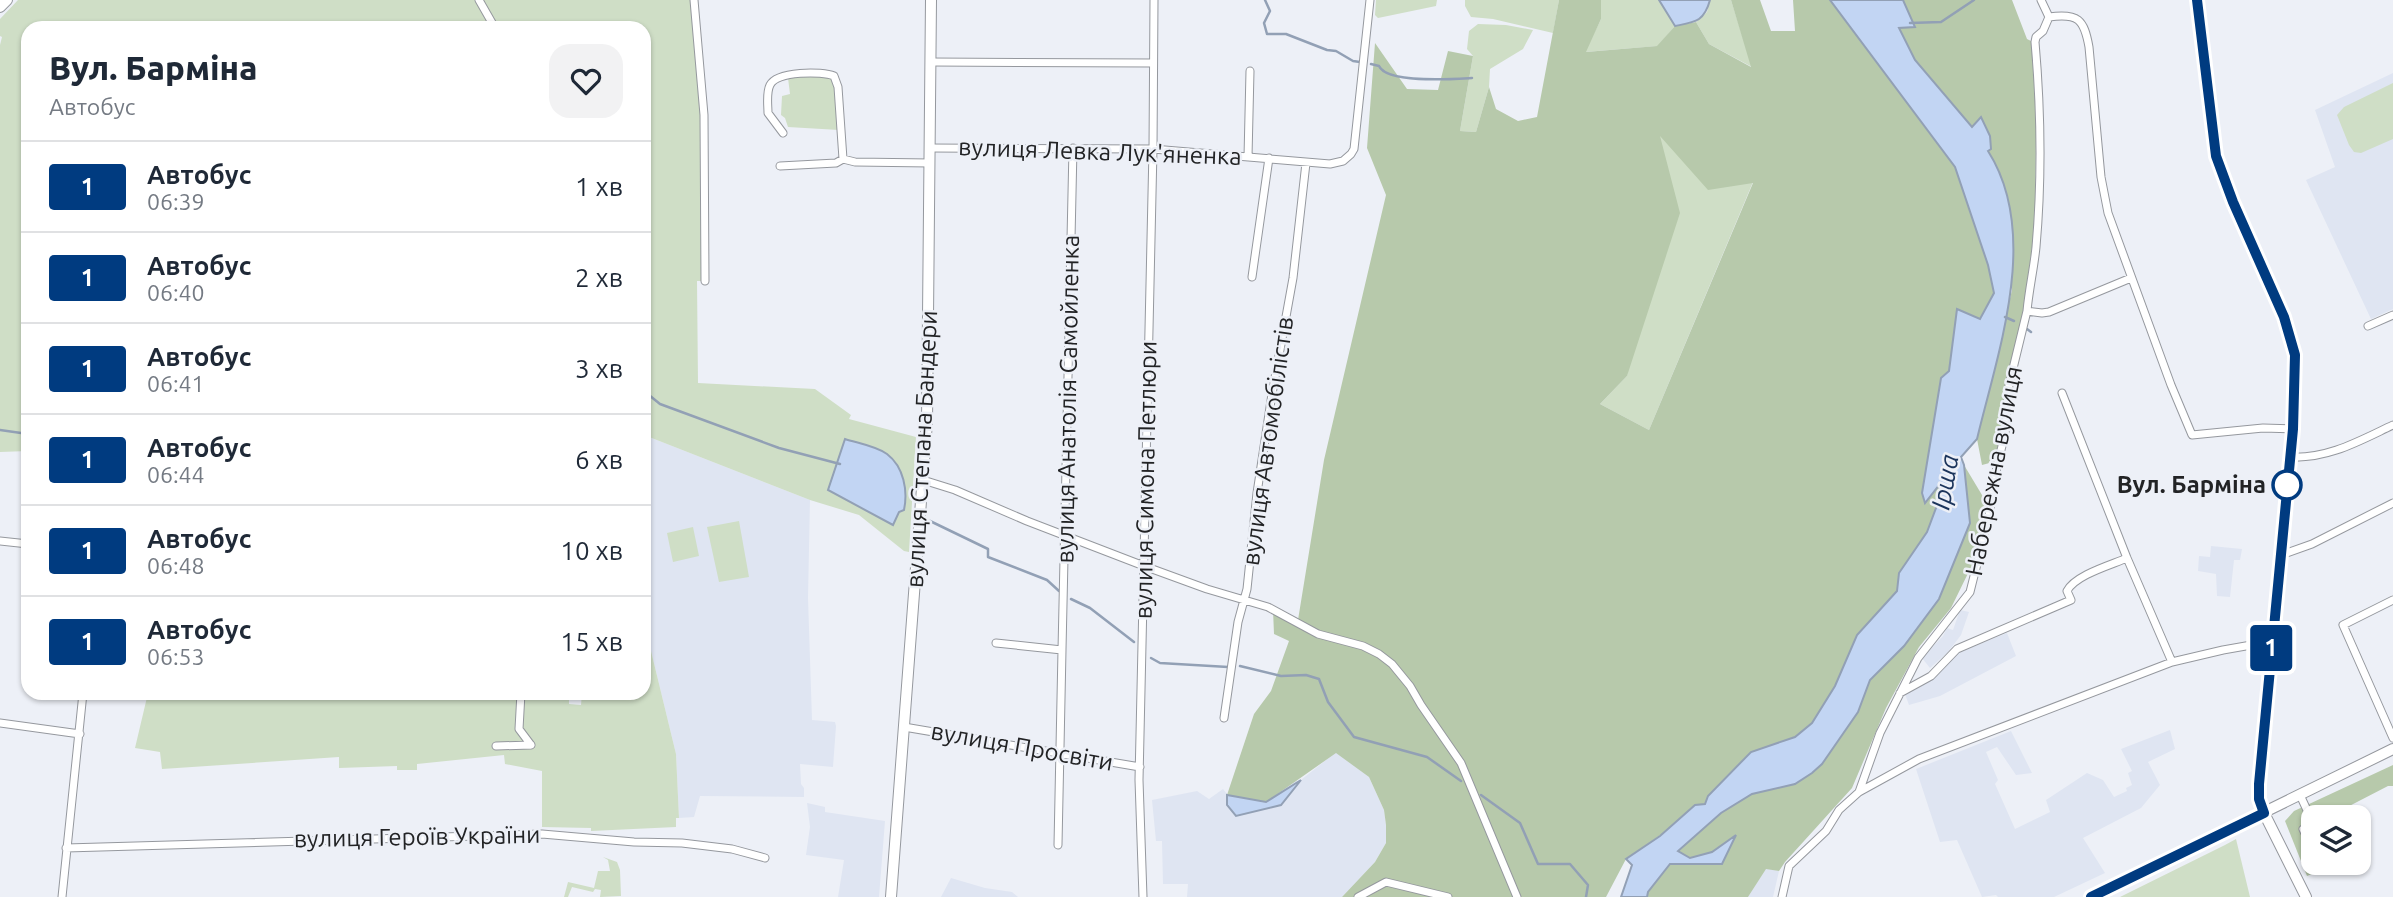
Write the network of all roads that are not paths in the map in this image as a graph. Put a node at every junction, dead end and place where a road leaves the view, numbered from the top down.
1 (6, 0) edge
2 (479, 0) edge
3 (694, 0) edge
4 (931, 0) edge
5 (1154, 0) edge
6 (1370, 0) edge
7 (2041, 0) edge
8 (2197, 0) edge
9 (0, 7) edge
10 (2049, 17) junction
11 (491, 21) edge
12 (931, 62) junction
13 (1153, 63) junction
14 (1250, 71) dead end
15 (783, 132) dead end
16 (930, 148) junction
17 (1073, 148) junction
18 (1153, 149) junction
19 (1248, 157) junction
20 (1269, 158) junction
21 (844, 159) junction
22 (930, 163) junction
23 (1306, 163) junction
24 (780, 166) dead end
25 (1252, 277) dead end
26 (2131, 278) junction
27 (705, 281) dead end
28 (2027, 311) junction
29 (2393, 315) edge
30 (2368, 326) dead end
31 (2062, 393) dead end
32 (2393, 425) edge
33 (2293, 429) junction
34 (2290, 457) junction
35 (923, 480) junction
36 (2393, 503) edge
37 (1064, 534) junction
38 (0, 541) edge
39 (21, 543) edge
40 (2281, 555) junction
41 (2127, 558) junction
42 (1144, 566) junction
43 (1243, 600) junction
44 (2393, 600) edge
45 (996, 643) dead end
46 (2271, 644) junction
47 (1062, 650) junction
48 (2172, 662) junction
49 (1900, 693) junction
50 (82, 700) edge
51 (520, 700) edge
52 (1224, 718) dead end
53 (0, 723) edge
54 (904, 727) junction
55 (80, 734) junction
56 (2393, 738) edge
57 (496, 746) dead end
58 (2393, 749) edge
59 (1060, 752) junction
60 (1140, 767) junction
61 (1858, 792) junction
62 (2300, 795) junction
63 (2305, 805) edge
64 (2264, 813) junction
65 (1058, 845) dead end
66 (66, 848) junction
67 (765, 858) dead end
68 (62, 897) edge
69 (891, 897) edge
70 (1143, 897) edge
71 (1358, 897) edge
72 (1448, 897) edge
73 (1517, 897) edge
74 (1782, 897) edge
75 (2091, 897) edge
76 (2306, 897) edge

1 - 9 street
2 - 11 street
3 - 27 street
4 - 12 street, вулиця Степана Бандери
5 - 13 street, вулиця Симона Петлюри
6 - 23 street, вулиця Левка Лук'яненка
7 - 10 street
8 - 33 street
10 - 26 street
10 - 28 street, Набережна вулиця
12 - 13 street
12 - 16 street, вулиця Степана Бандери
13 - 18 street, вулиця Симона Петлюри
14 - 19 street
15 - 21 street
16 - 17 street, вулиця Левка Лук'яненка
16 - 22 street, вулиця Степана Бандери
17 - 18 street, вулиця Левка Лук'яненка
17 - 37 street, вулиця Анатолія Самойленка
18 - 19 street, вулиця Левка Лук'яненка
18 - 42 street, вулиця Симона Петлюри
19 - 20 street, вулиця Левка Лук'яненка
20 - 23 street, вулиця Левка Лук'яненка
20 - 25 street, вулиця Левка Лук'яненка
21 - 22 street
21 - 24 street
22 - 35 street, вулиця Степана Бандери
23 - 43 street, вулиця Автомобілістів
26 - 28 street
26 - 33 street
28 - 49 street, Набережна вулиця
29 - 30 street
31 - 41 street
32 - 34 street
33 - 34 street
34 - 40 street
35 - 37 street
35 - 54 street, вулиця Степана Бандери
36 - 40 street
37 - 42 street
37 - 47 street, вулиця Анатолія Самойленка
38 - 39 street
40 - 46 street
41 - 48 street
41 - 49 street
42 - 43 street
42 - 60 street, вулиця Симона Петлюри
43 - 52 street, вулиця Автомобілістів
43 - 73 street
44 - 56 street
45 - 47 street
46 - 48 street, Набережна вулиця
46 - 64 street
47 - 59 street, вулиця Анатолія Самойленка
48 - 61 street, Набережна вулиця
49 - 61 street, Набережна вулиця
50 - 55 street
51 - 57 street
53 - 55 street
54 - 59 street, вулиця Просвіти
54 - 69 street, вулиця Степана Бандери
55 - 66 street
58 - 62 street
59 - 60 street, вулиця Просвіти
59 - 65 street, вулиця Анатолія Самойленка
60 - 70 street, вулиця Симона Петлюри
61 - 74 street, Набережна вулиця
62 - 63 street
62 - 64 street
64 - 75 street
64 - 76 street
66 - 67 street, вулиця Героїв України
66 - 68 street
71 - 72 street

